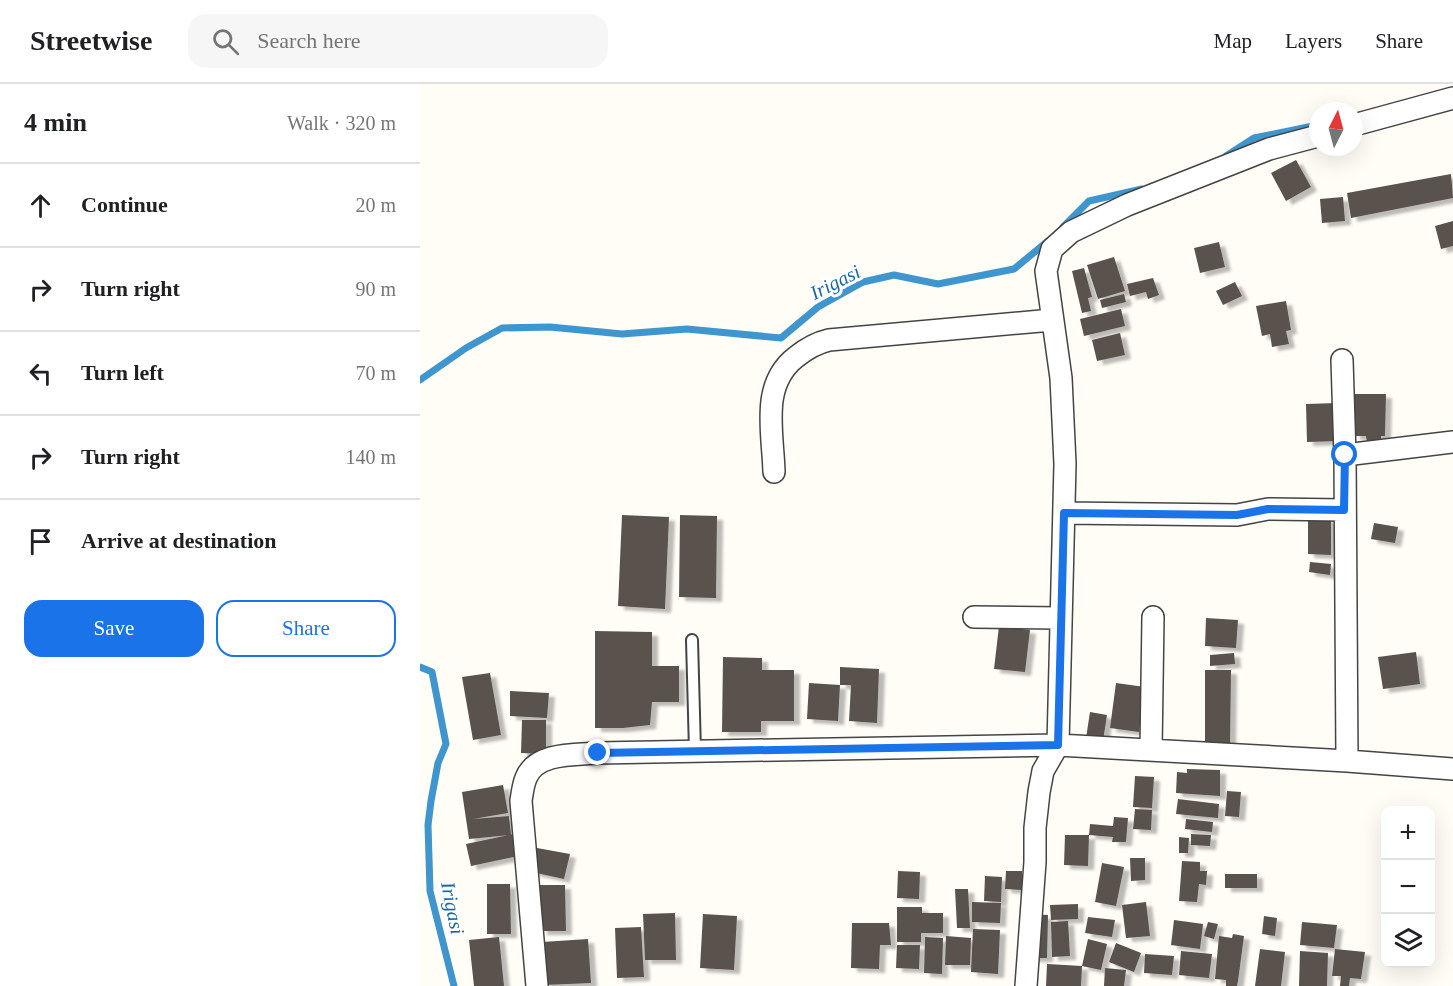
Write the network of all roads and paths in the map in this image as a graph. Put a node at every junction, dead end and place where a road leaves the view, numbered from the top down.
1 (1453, 98) edge
2 (1363, 123) edge
3 (1309, 138) edge
4 (1053, 320) junction
5 (1342, 360) dead end
6 (1453, 442) edge
7 (1345, 455) junction
8 (774, 472) dead end
9 (1344, 510) junction
10 (1064, 513) junction
11 (974, 617) dead end
12 (1153, 617) dead end
13 (1061, 618) junction
14 (692, 640) dead end
15 (1058, 745) junction
16 (1151, 750) junction
17 (695, 751) junction
18 (1347, 761) junction
19 (1453, 769) edge
20 (537, 986) edge
21 (1026, 986) edge

1 - 2 street
3 - 4 street
4 - 8 street
4 - 10 street
5 - 7 street
6 - 7 street
7 - 9 street
9 - 10 street
9 - 18 street
10 - 13 street
11 - 13 street
12 - 16 street
13 - 15 street
14 - 17 lane
15 - 16 street
15 - 17 street
15 - 21 street
16 - 18 street
17 - 20 street
18 - 19 street

